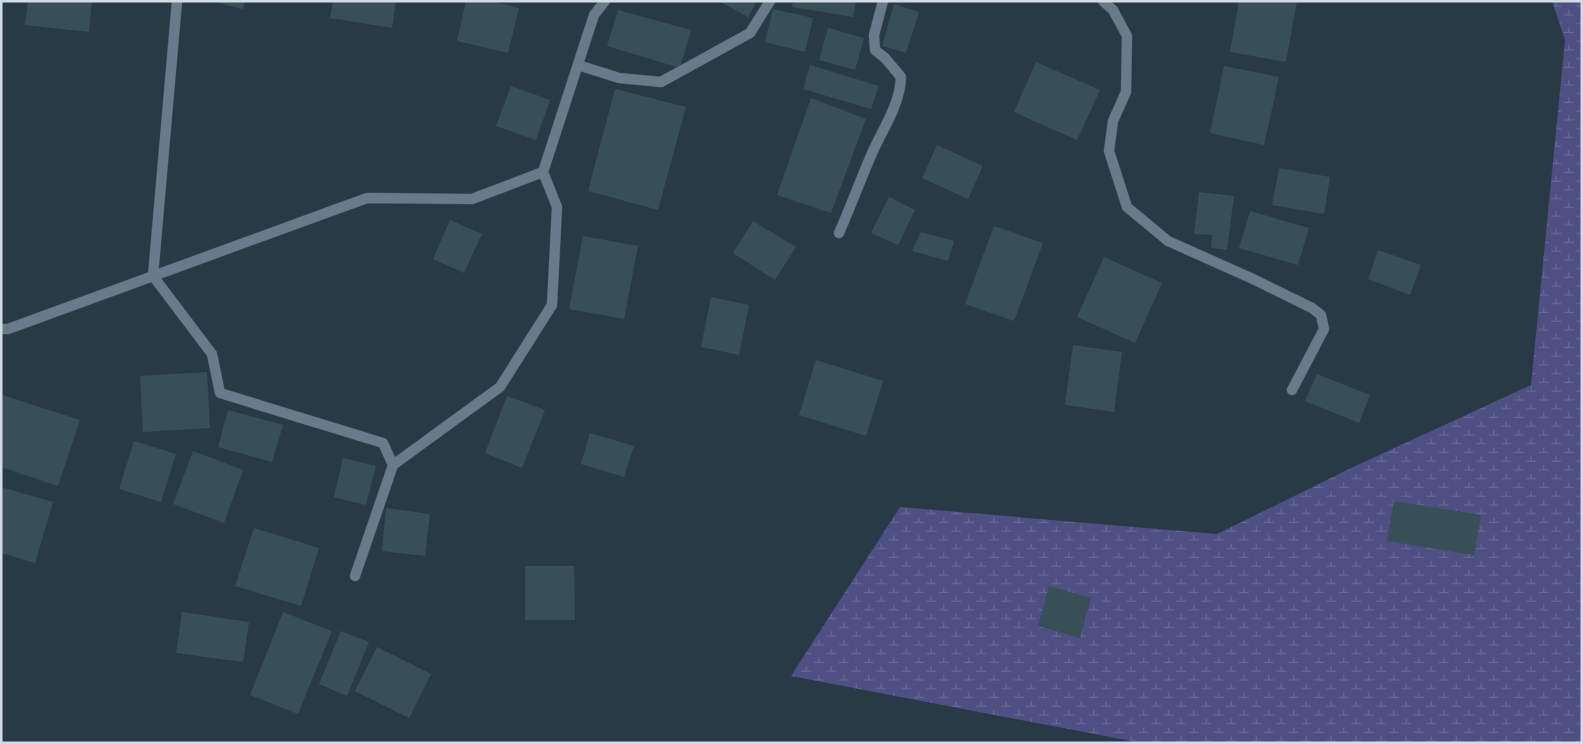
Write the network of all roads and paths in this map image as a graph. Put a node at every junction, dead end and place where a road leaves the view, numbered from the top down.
1 (177, 1) edge
2 (605, 1) edge
3 (770, 1) edge
4 (882, 1) edge
5 (1103, 1) edge
6 (578, 65) junction
7 (543, 172) junction
8 (839, 233) dead end
9 (153, 276) junction
10 (1, 329) edge
11 (1292, 390) dead end
12 (393, 465) junction
13 (355, 576) dead end

1 - 9 street
2 - 6 street
3 - 6 street
4 - 8 street
5 - 11 street
6 - 7 street
7 - 9 street
7 - 12 street
9 - 10 street
9 - 12 street
12 - 13 street

